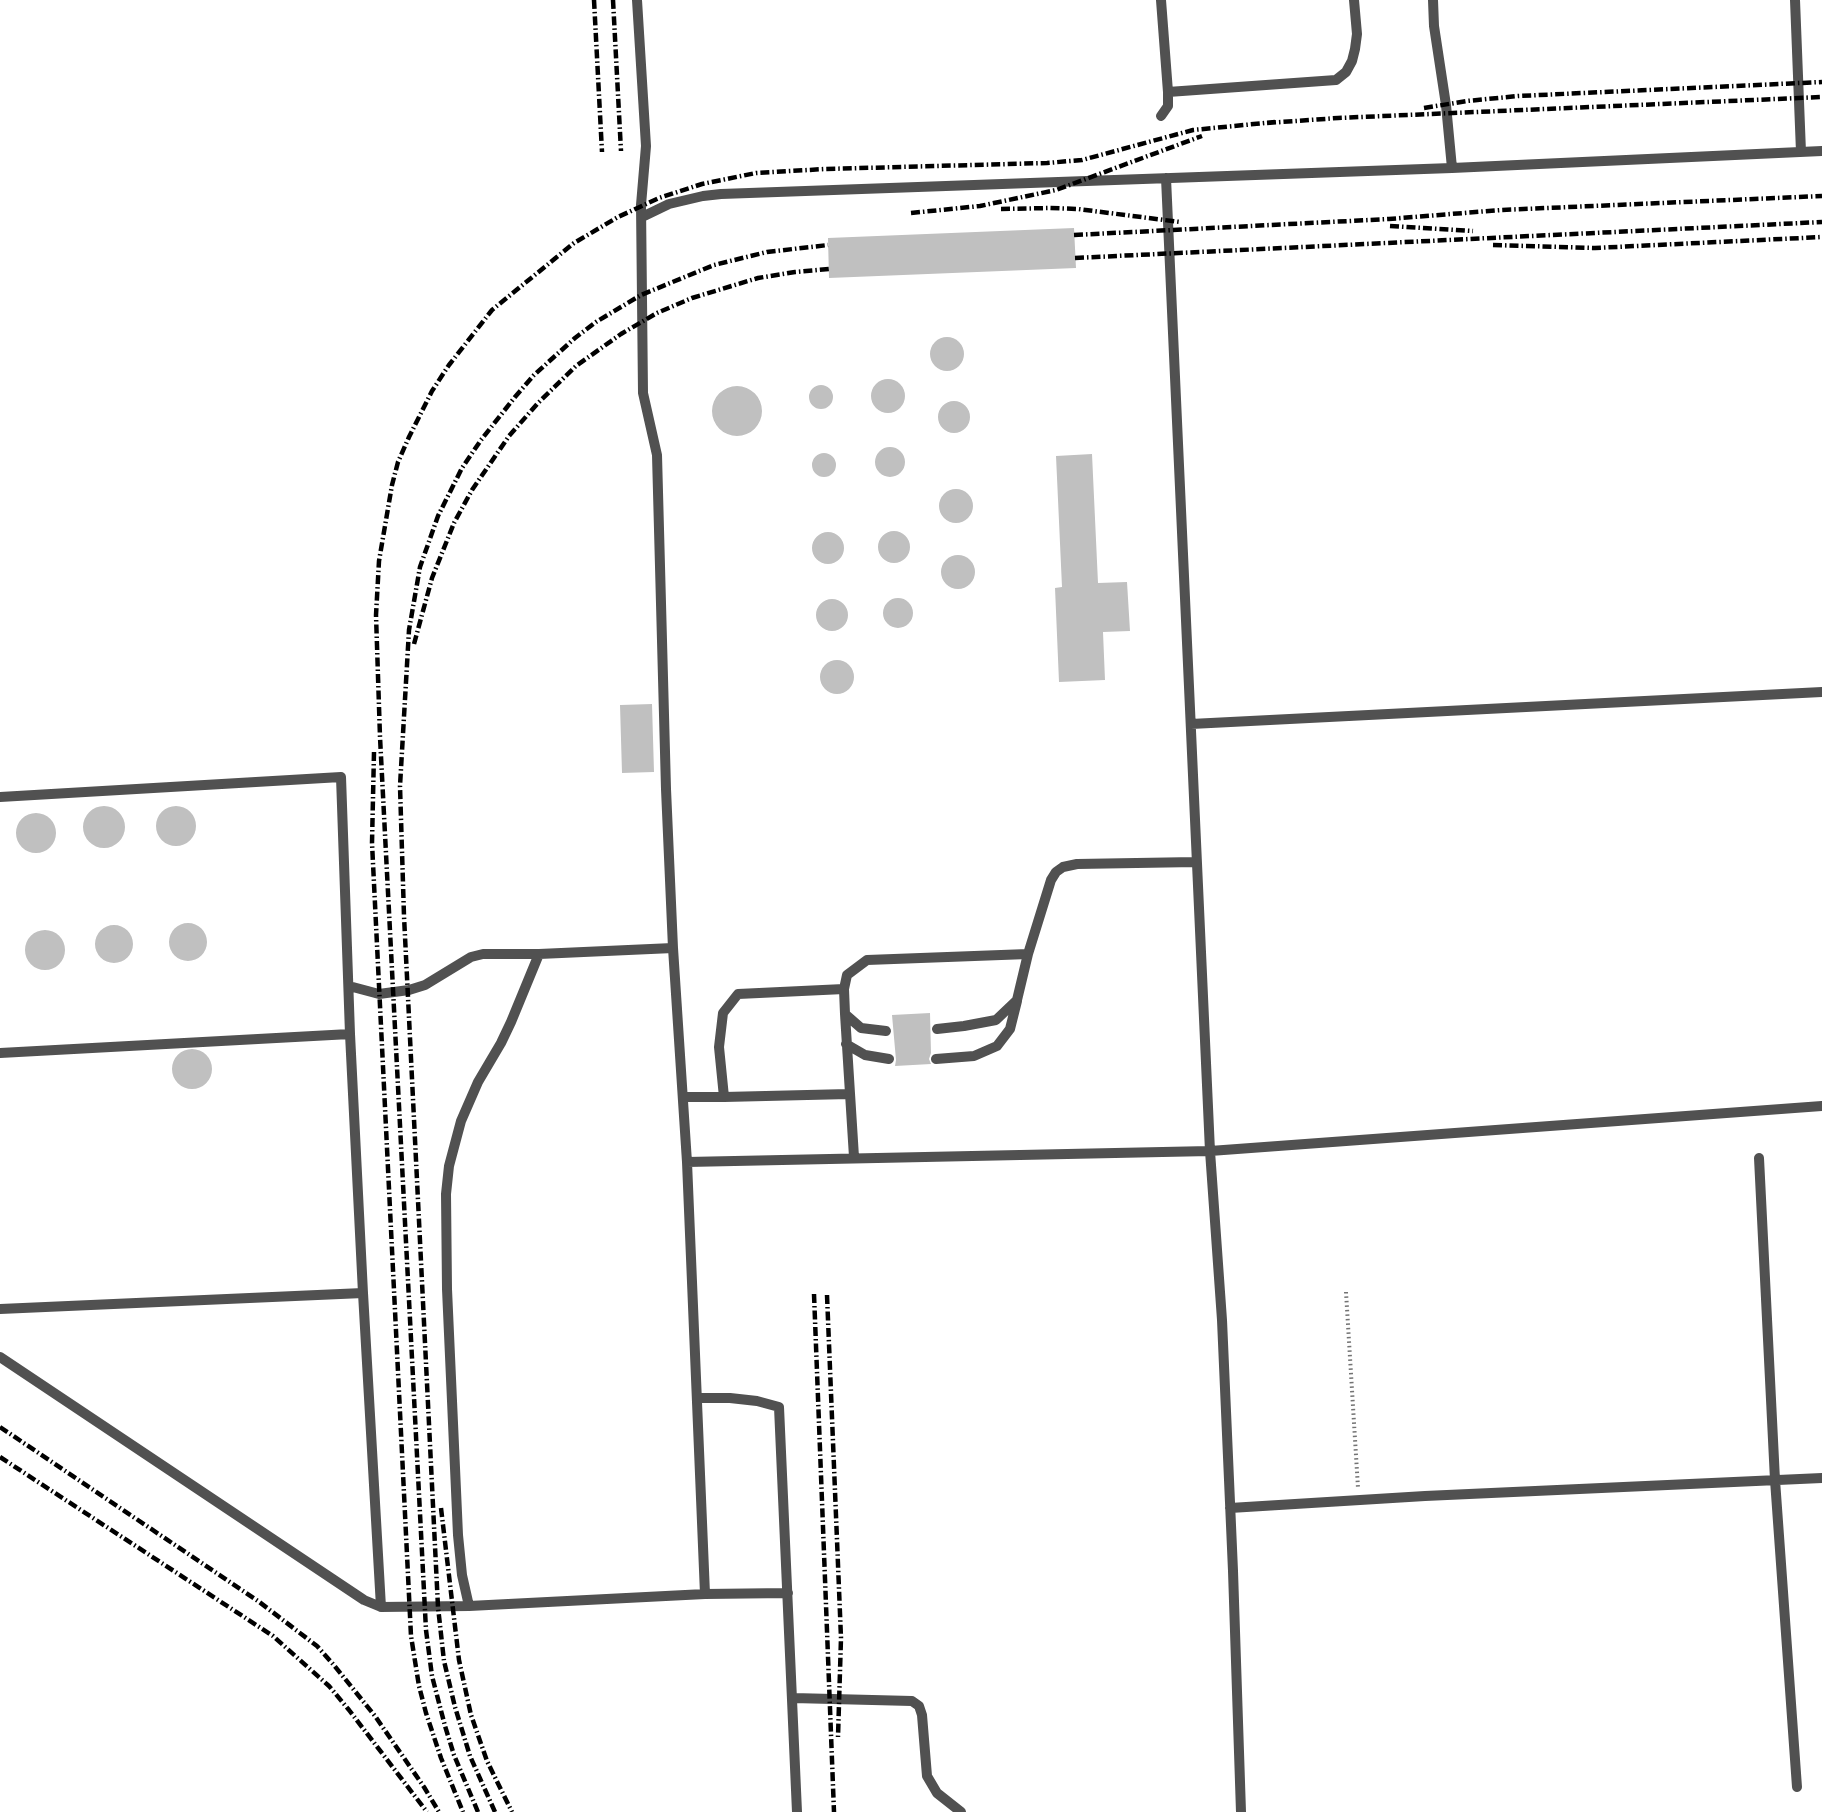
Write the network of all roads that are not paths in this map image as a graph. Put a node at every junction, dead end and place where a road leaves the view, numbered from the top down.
1 (638, 0) edge
2 (1161, 0) edge
3 (1354, 0) edge
4 (1432, 0) edge
5 (1796, 0) edge
6 (1168, 92) junction
7 (1161, 116) dead end
8 (1822, 151) edge
9 (1801, 152) junction
10 (1452, 168) junction
11 (1166, 178) junction
12 (642, 217) junction
13 (1822, 692) edge
14 (1191, 724) junction
15 (0, 797) edge
16 (1196, 862) junction
17 (673, 948) junction
18 (539, 954) junction
19 (1028, 954) junction
20 (349, 986) junction
21 (844, 989) junction
22 (1017, 1000) junction
23 (845, 1014) junction
24 (937, 1029) dead end
25 (886, 1031) dead end
26 (350, 1034) junction
27 (846, 1044) junction
28 (0, 1053) edge
29 (889, 1059) dead end
30 (936, 1059) dead end
31 (849, 1094) junction
32 (684, 1097) junction
33 (724, 1097) junction
34 (1822, 1106) edge
35 (1210, 1151) junction
36 (854, 1157) junction
37 (1759, 1158) dead end
38 (687, 1162) junction
39 (363, 1293) junction
40 (0, 1309) edge
41 (0, 1357) edge
42 (697, 1398) junction
43 (1822, 1478) edge
44 (1775, 1480) junction
45 (1230, 1508) junction
46 (788, 1593) junction
47 (705, 1594) junction
48 (469, 1606) junction
49 (381, 1607) junction
50 (793, 1698) junction
51 (1797, 1787) dead end
52 (797, 1812) edge
53 (960, 1812) edge
54 (1241, 1812) edge

1 - 12 lane
2 - 6 lane
3 - 6 lane
4 - 10 lane
5 - 9 lane
6 - 7 lane
8 - 9 lane
9 - 10 lane
10 - 11 lane
11 - 12 lane
11 - 14 lane
12 - 17 lane
13 - 14 lane
14 - 16 lane
15 - 20 lane
16 - 19 lane
16 - 35 lane
17 - 18 lane
17 - 32 lane
18 - 20 lane
18 - 48 lane
19 - 21 lane
19 - 22 lane
20 - 26 lane
21 - 23 lane
21 - 33 lane
22 - 24 lane
22 - 30 lane
23 - 25 lane
23 - 27 lane
26 - 28 lane
26 - 39 lane
27 - 29 lane
27 - 31 lane
31 - 33 lane
31 - 36 lane
32 - 33 lane
32 - 38 lane
34 - 35 lane
35 - 36 lane
35 - 45 lane
36 - 38 lane
37 - 44 lane
38 - 42 lane
39 - 40 lane
39 - 49 lane
41 - 49 lane
42 - 46 lane
42 - 47 lane
43 - 44 lane
44 - 45 lane
44 - 51 lane
45 - 54 lane
46 - 47 lane
46 - 50 lane
47 - 48 lane
48 - 49 lane
50 - 52 lane
50 - 53 lane

